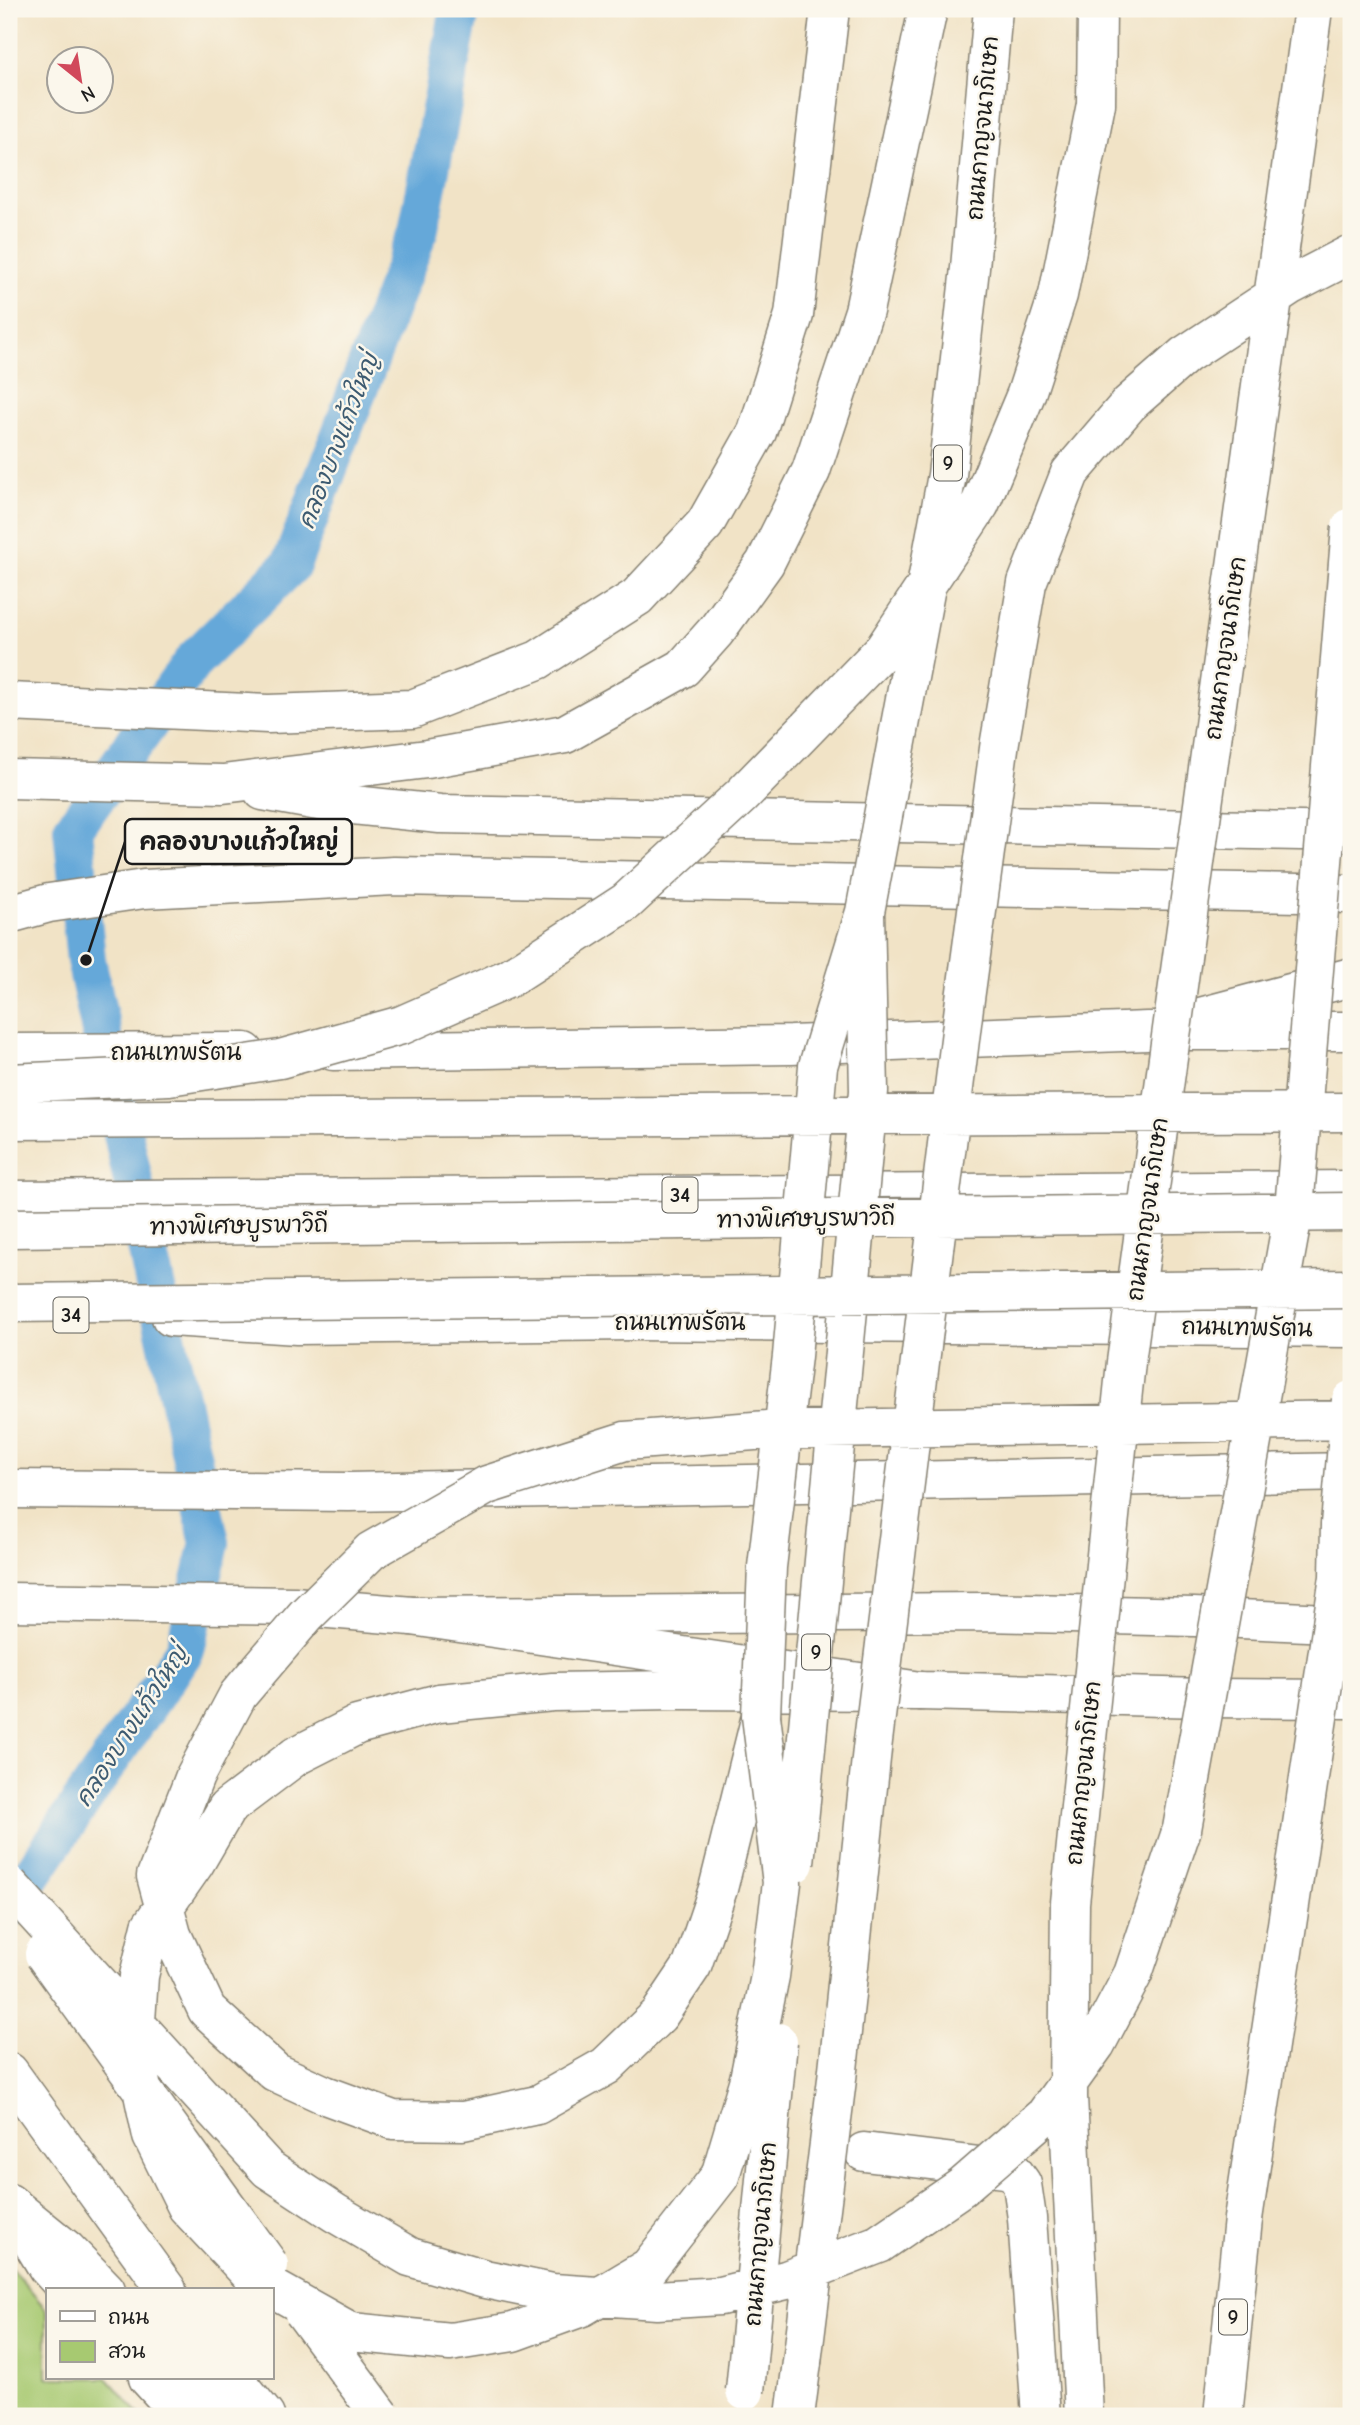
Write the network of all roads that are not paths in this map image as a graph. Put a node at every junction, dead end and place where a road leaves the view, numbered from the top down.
1 (830, 9) edge
2 (928, 9) edge
3 (993, 9) edge
4 (1097, 9) edge
5 (1313, 9) edge
6 (1351, 254) edge
7 (1351, 527) edge
8 (9, 702) edge
9 (9, 779) edge
10 (223, 784) junction
11 (1351, 832) edge
12 (1351, 894) edge
13 (865, 912) junction
14 (9, 914) edge
15 (1351, 977) edge
16 (1147, 1031) junction
17 (1351, 1031) edge
18 (9, 1054) edge
19 (9, 1083) edge
20 (1351, 1112) edge
21 (9, 1120) edge
22 (1351, 1190) edge
23 (9, 1200) edge
24 (1351, 1212) edge
25 (9, 1228) edge
26 (1351, 1289) edge
27 (9, 1303) edge
28 (9, 1315) edge
29 (1351, 1328) edge
30 (1351, 1400) edge
31 (1351, 1420) edge
32 (1351, 1472) edge
33 (9, 1489) edge
34 (1351, 1536) edge
35 (1339, 1577) junction
36 (9, 1602) edge
37 (412, 1616) junction
38 (1351, 1625) edge
39 (920, 1691) junction
40 (1351, 1699) edge
41 (761, 1716) junction
42 (9, 1885) edge
43 (9, 1905) edge
44 (9, 2071) edge
45 (864, 2152) dead end
46 (9, 2204) edge
47 (66, 2288) edge
48 (104, 2288) edge
49 (166, 2288) edge
50 (273, 2288) edge
51 (273, 2288) edge
52 (150, 2380) edge
53 (193, 2380) edge
54 (236, 2380) edge
55 (744, 2404) edge
56 (183, 2416) edge
57 (229, 2416) edge
58 (265, 2416) edge
59 (381, 2416) edge
60 (795, 2416) edge
61 (1041, 2416) edge
62 (1084, 2416) edge
63 (1223, 2416) edge

1 - 8 main road
2 - 10 main road
3 - 13 main road, ถนนกาญจนาภิเษก / 9, bridge
4 - 19 main road, bridge
5 - 62 main road, ถนนกาญจนาภิเษก, bridge
6 - 60 main road, bridge
7 - 42 main road, bridge
9 - 10 main road
10 - 11 main road
12 - 14 main road
13 - 41 main road, bridge
13 - 55 main road, ถนนกาญจนาภิเษก / 9, bridge
15 - 16 main road
16 - 17 main road, ถนนเทพรัตน
16 - 18 main road, ถนนเทพรัตน
20 - 21 main road, bridge
22 - 23 main road, 34
24 - 25 main road, ทางพิเศษบูรพาวิถี, bridge
26 - 27 main road, bridge
28 - 29 main road, ถนนเทพรัตน / 34
30 - 35 main road, 9, bridge
31 - 41 main road, bridge
32 - 33 main road
34 - 35 main road, bridge
35 - 63 main road, 9, bridge
36 - 37 main road
37 - 38 main road
37 - 39 main road
39 - 40 main road
39 - 50 main road, bridge
41 - 51 main road, bridge
43 - 59 main road, bridge
44 - 49 main road
45 - 61 main road
46 - 47 main road
46 - 48 main road
52 - 56 main road
53 - 57 main road
54 - 58 main road

